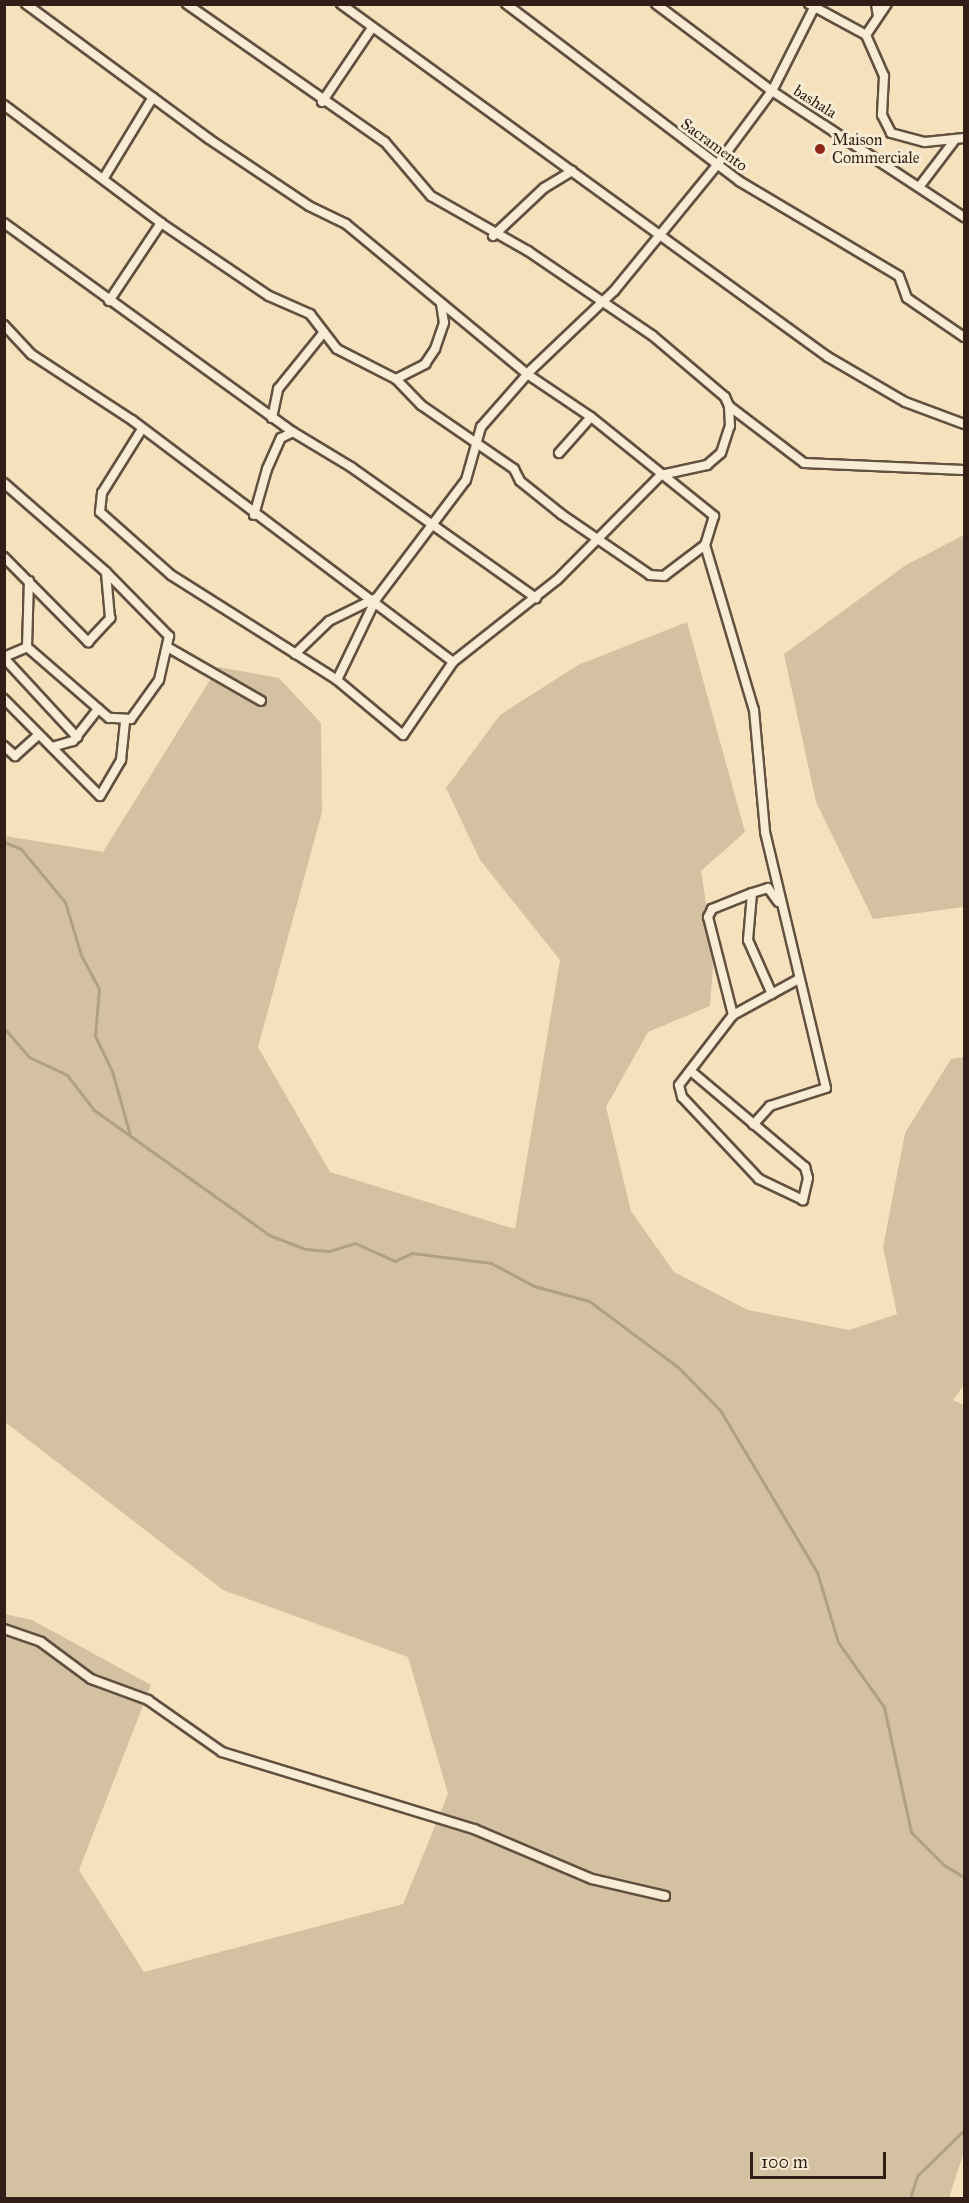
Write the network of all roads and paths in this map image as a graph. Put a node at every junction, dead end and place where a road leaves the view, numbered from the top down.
1 (26, 4) edge
2 (187, 4) edge
3 (340, 4) edge
4 (506, 4) edge
5 (656, 4) edge
6 (876, 4) edge
7 (887, 4) edge
8 (812, 6) edge
9 (878, 16) junction
10 (372, 28) junction
11 (866, 35) junction
12 (772, 91) junction
13 (153, 97) junction
14 (322, 102) junction
15 (4, 105) edge
16 (964, 138) edge
17 (955, 140) junction
18 (717, 165) junction
19 (572, 171) junction
20 (105, 176) junction
21 (919, 187) junction
22 (964, 217) edge
23 (4, 223) edge
24 (161, 223) junction
25 (656, 233) junction
26 (493, 236) junction
27 (109, 301) junction
28 (602, 301) junction
29 (441, 304) junction
30 (4, 325) edge
31 (324, 332) junction
32 (964, 337) edge
33 (527, 374) junction
34 (396, 379) junction
35 (729, 406) junction
36 (591, 417) junction
37 (273, 418) junction
38 (964, 424) edge
39 (142, 429) junction
40 (292, 432) junction
41 (475, 441) junction
42 (559, 453) dead end
43 (964, 470) edge
44 (661, 475) junction
45 (4, 483) edge
46 (254, 515) junction
47 (432, 525) junction
48 (600, 538) junction
49 (705, 545) junction
50 (4, 557) edge
51 (106, 572) junction
52 (29, 581) junction
53 (536, 598) junction
54 (375, 599) junction
55 (27, 647) junction
56 (170, 648) junction
57 (295, 654) junction
58 (4, 657) edge
59 (453, 662) junction
60 (337, 680) junction
61 (4, 699) edge
62 (261, 701) dead end
63 (98, 709) junction
64 (125, 722) junction
65 (38, 735) junction
66 (77, 737) junction
67 (4, 746) edge
68 (52, 747) junction
69 (752, 892) junction
70 (781, 905) junction
71 (799, 979) junction
72 (772, 994) junction
73 (733, 1015) junction
74 (692, 1072) junction
75 (753, 1125) junction
76 (4, 1629) edge
77 (665, 1896) dead end

1 - 13 street
2 - 14 street
3 - 10 street
4 - 18 street, Sacramento
5 - 12 street, bashala
6 - 9 street
7 - 9 street
8 - 11 street
8 - 12 street
9 - 11 street
10 - 14 street
10 - 19 street
11 - 17 street
12 - 18 street
12 - 21 street, bashala
13 - 20 street
13 - 29 street
14 - 26 street
15 - 20 street
16 - 17 street
17 - 21 street
18 - 25 street
18 - 32 street, Sacramento
19 - 25 street
19 - 26 street
20 - 24 street
21 - 22 street, bashala
23 - 27 street
24 - 27 street
24 - 31 street
25 - 28 street
25 - 38 street
26 - 28 street
27 - 37 street
28 - 33 street
28 - 35 street
29 - 33 street
29 - 34 street
30 - 39 street
31 - 34 street
31 - 37 street
33 - 36 street
33 - 41 street
34 - 41 street
35 - 43 street
35 - 44 street
36 - 42 street
36 - 44 street
37 - 40 street
39 - 46 street
39 - 57 street
40 - 46 street
40 - 47 street
41 - 47 street
41 - 48 street
44 - 48 street
44 - 49 street
45 - 51 street
46 - 54 street
47 - 53 street
47 - 54 street
48 - 49 street
48 - 53 street
49 - 70 street
50 - 52 street
51 - 52 street
51 - 56 street
52 - 55 street
53 - 59 street
54 - 57 street
54 - 59 street
54 - 60 street
55 - 58 street
55 - 63 street
56 - 62 street
56 - 64 street
57 - 60 street
58 - 66 street
59 - 60 street
61 - 65 street
63 - 64 street
63 - 66 street
64 - 68 street
65 - 67 street
65 - 68 street
66 - 68 street
69 - 70 street
69 - 72 street
69 - 73 street
70 - 71 street
71 - 72 street
71 - 75 street
72 - 73 street
73 - 74 street
74 - 75 street
74 - 75 street
76 - 77 street

